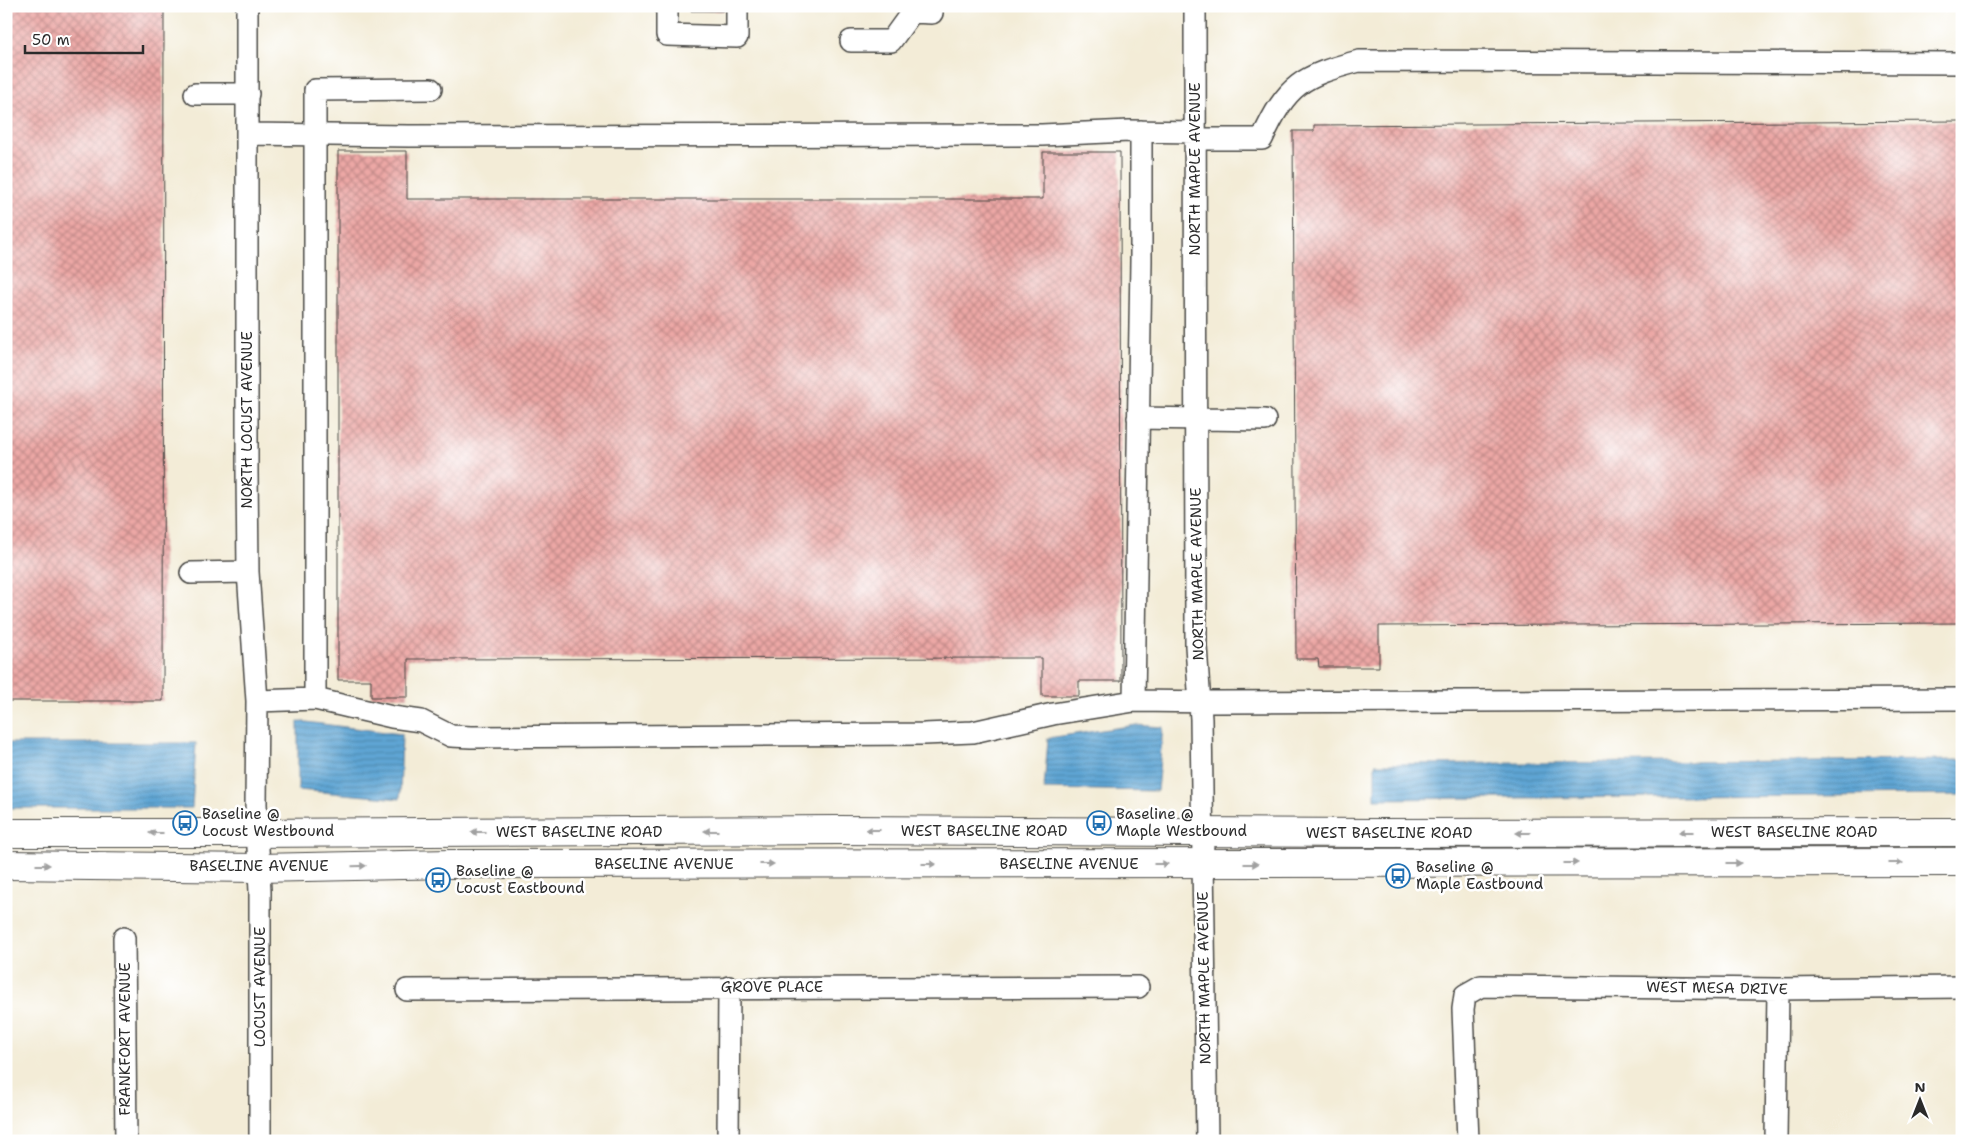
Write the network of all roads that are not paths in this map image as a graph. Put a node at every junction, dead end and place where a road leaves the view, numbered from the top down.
1 (248, 6) edge
2 (667, 6) edge
3 (737, 6) edge
4 (932, 6) edge
5 (1195, 6) edge
6 (851, 40) dead end
7 (1962, 63) edge
8 (431, 89) dead end
9 (195, 94) dead end
10 (248, 94) junction
11 (1141, 131) junction
12 (248, 134) junction
13 (315, 134) junction
14 (1195, 136) junction
15 (1138, 418) junction
16 (1195, 419) junction
17 (1265, 420) dead end
18 (248, 572) junction
19 (190, 573) dead end
20 (315, 699) junction
21 (1962, 699) edge
22 (1134, 700) junction
23 (257, 701) junction
24 (1201, 702) junction
25 (6, 832) edge
26 (1202, 832) junction
27 (1962, 832) edge
28 (258, 833) junction
29 (1962, 862) edge
30 (1203, 864) junction
31 (6, 865) edge
32 (258, 868) junction
33 (124, 938) dead end
34 (1138, 987) dead end
35 (730, 988) junction
36 (1962, 988) edge
37 (1778, 989) junction
38 (407, 990) dead end
39 (126, 1141) edge
40 (260, 1141) edge
41 (728, 1141) edge
42 (1207, 1141) edge
43 (1468, 1141) edge
44 (1776, 1141) edge

1 - 10 street, NORTH LOCUST AVENUE
2 - 3 street
4 - 6 street
5 - 14 street, NORTH MAPLE AVENUE
7 - 14 street
8 - 13 street
9 - 10 street
10 - 12 street, NORTH LOCUST AVENUE
11 - 13 street
11 - 14 street
11 - 15 street
12 - 13 street
12 - 18 street, NORTH LOCUST AVENUE
13 - 20 street
14 - 16 street, NORTH MAPLE AVENUE
15 - 16 street
15 - 22 street
16 - 17 street
16 - 24 street, NORTH MAPLE AVENUE
18 - 19 street
18 - 23 street, NORTH LOCUST AVENUE
20 - 22 street
20 - 23 street
21 - 24 street
22 - 24 street
23 - 28 street, NORTH LOCUST AVENUE
24 - 26 street, NORTH MAPLE AVENUE
28 -> 25 main road, WEST BASELINE ROAD
27 -> 26 main road, WEST BASELINE ROAD
26 -> 28 main road, WEST BASELINE ROAD
26 - 30 street, NORTH MAPLE AVENUE
28 - 32 street, LOCUST AVENUE
30 -> 29 main road, WEST BASELINE ROAD
32 -> 30 main road, BASELINE AVENUE
30 - 42 street, NORTH MAPLE AVENUE
31 -> 32 main road, BASELINE AVENUE
32 - 40 street, LOCUST AVENUE
33 - 39 street, FRANKFORT AVENUE
34 - 35 street, GROVE PLACE
35 - 38 street, GROVE PLACE
35 - 41 street
36 - 37 street, WEST MESA DRIVE
37 - 43 street, WEST MESA DRIVE
37 - 44 street

